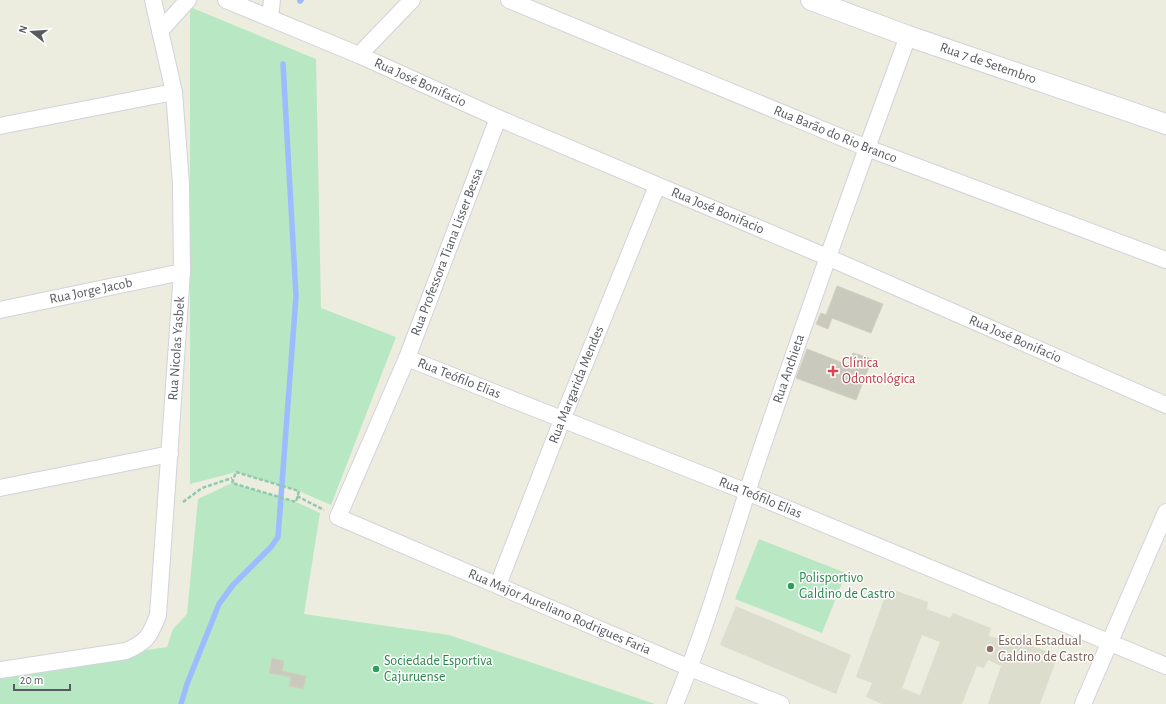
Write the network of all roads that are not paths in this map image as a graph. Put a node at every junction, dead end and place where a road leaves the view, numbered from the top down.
1 (153, 0) edge
2 (188, 0) edge
3 (226, 0) edge
4 (272, 0) edge
5 (412, 0) edge
6 (810, 0) edge
7 (516, 1) edge
8 (270, 17) junction
9 (160, 31) junction
10 (908, 36) junction
11 (359, 55) junction
12 (174, 92) junction
13 (498, 118) junction
14 (1166, 124) edge
15 (0, 126) edge
16 (867, 148) junction
17 (657, 186) junction
18 (827, 257) junction
19 (1166, 260) edge
20 (182, 272) junction
21 (0, 310) edge
22 (407, 358) junction
23 (1166, 405) edge
24 (562, 420) junction
25 (170, 454) junction
26 (0, 488) edge
27 (747, 492) junction
28 (1166, 512) edge
29 (338, 517) joint
30 (498, 585) junction
31 (1110, 643) junction
32 (1166, 666) edge
33 (690, 668) junction
34 (0, 670) edge
35 (675, 704) edge
36 (781, 704) edge
37 (1083, 704) edge

1 - 9 street, Rua Nicolas Yasbek
2 - 9 street
3 - 8 street, Rua José Bonifacio
4 - 8 street
5 - 11 street
6 - 10 street, Rua 7 de Setembro
7 - 16 street, Rua Barão do Rio Branco
8 - 11 street, Rua José Bonifacio
9 - 12 street, Rua Nicolas Yasbek
10 - 14 street, Rua 7 de Setembro
10 - 16 street, Rua Anchieta
11 - 13 street, Rua José Bonifacio
12 - 15 street
12 - 20 street, Rua Nicolas Yasbek
13 - 17 street, Rua José Bonifacio
13 - 22 street, Rua Professora Tiana Lisser Bessa
16 - 18 street, Rua Anchieta
16 - 19 street, Rua Barão do Rio Branco
17 - 18 street, Rua José Bonifacio
17 - 24 street, Rua Margarida Mendes
18 - 23 street, Rua José Bonifacio
18 - 27 street, Rua Anchieta
20 - 21 street, Rua Jorge Jacob
20 - 25 street, Rua Nicolas Yasbek
22 - 24 street, Rua Teófilo Elias
22 - 29 street, Rua Professora Tiana Lisser Bessa
24 - 27 street, Rua Teófilo Elias
24 - 30 street, Rua Margarida Mendes
25 - 26 street
25 - 34 street, Rua Nicolas Yasbek
27 - 31 street, Rua Teófilo Elias
27 - 33 street, Rua Anchieta
28 - 31 street
29 - 30 street, Rua Major Aureliano Rodrigues Faria
30 - 33 street, Rua Major Aureliano Rodrigues Faria
31 - 32 street, Rua Teófilo Elias
31 - 37 street
33 - 35 street, Rua Anchieta
33 - 36 street, Rua Major Aureliano Rodrigues Faria

